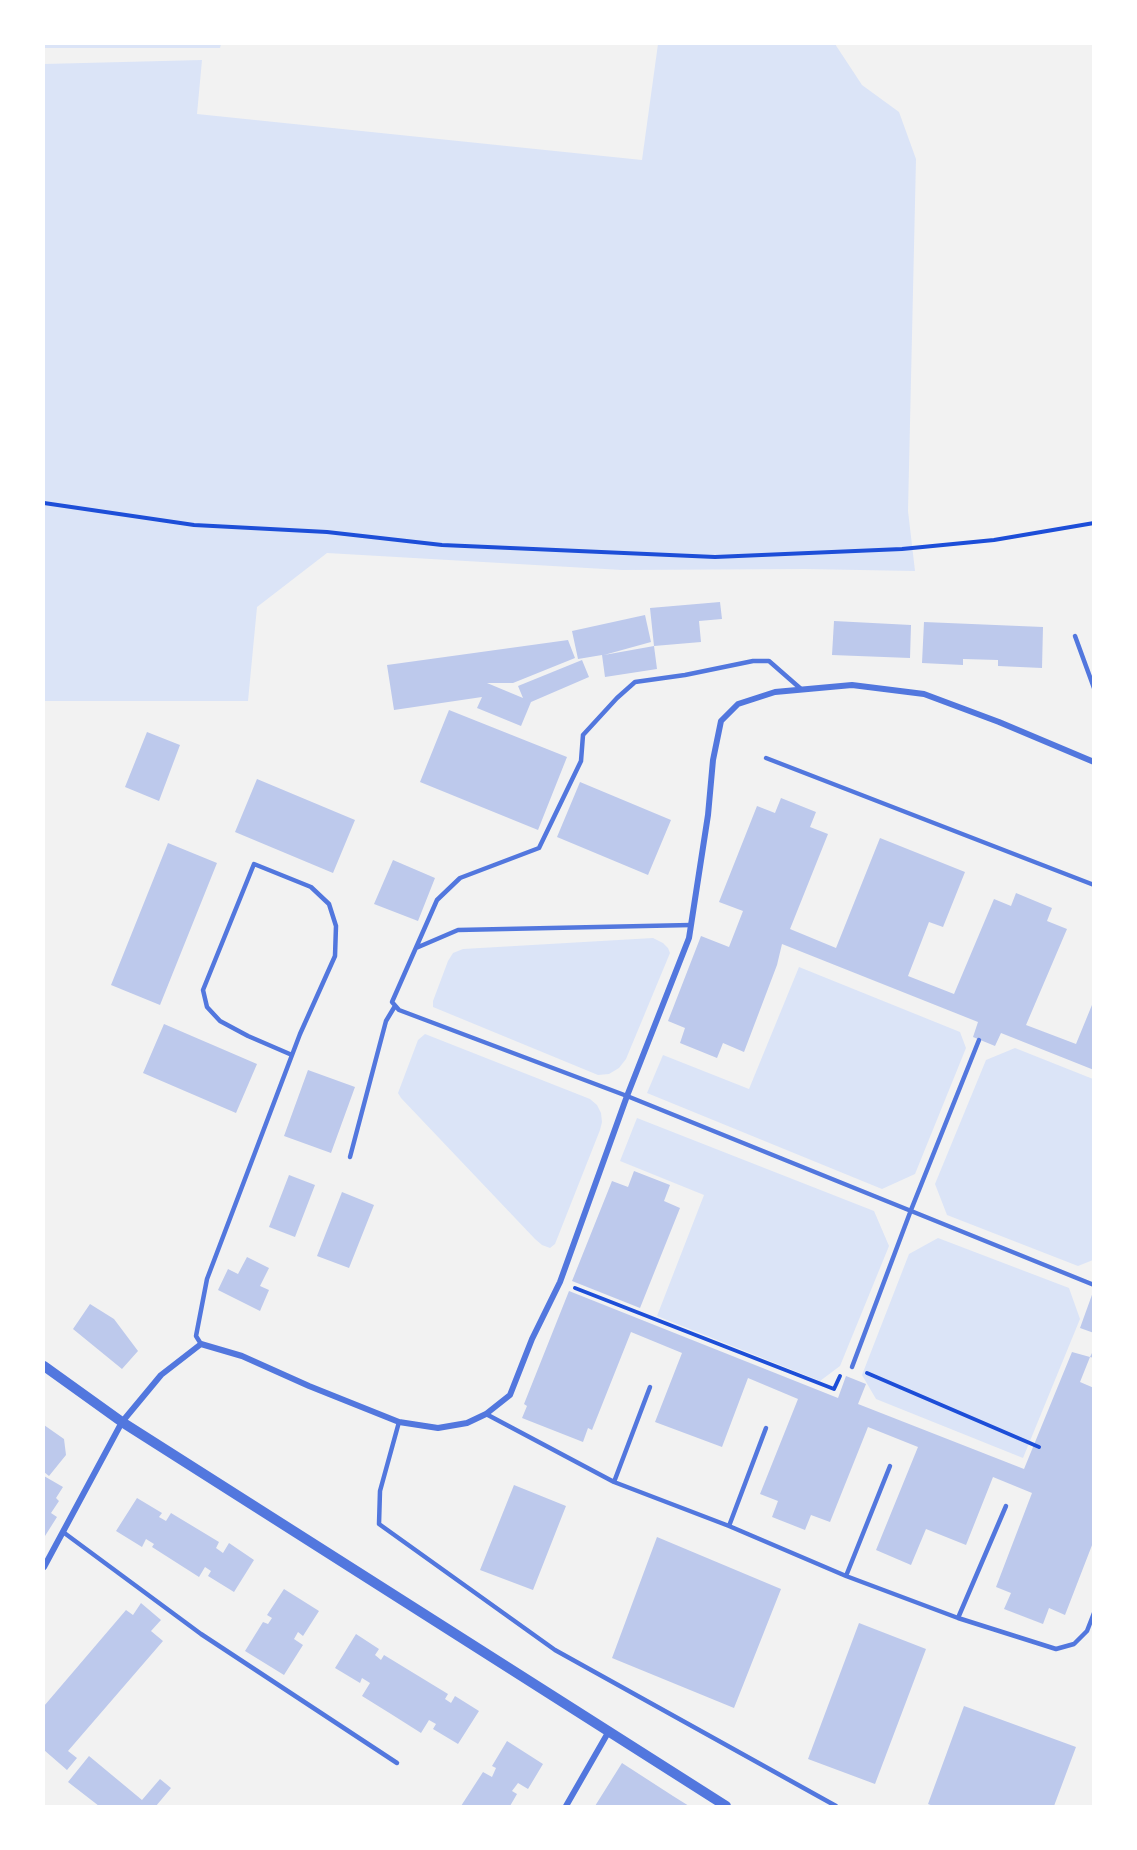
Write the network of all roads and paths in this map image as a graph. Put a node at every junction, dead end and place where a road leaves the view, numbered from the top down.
1 (44, 503) edge
2 (1094, 522) edge
3 (1075, 636) dead end
4 (1094, 688) edge
5 (801, 689) junction
6 (766, 758) dead end
7 (1094, 762) edge
8 (1094, 885) edge
9 (692, 925) junction
10 (416, 948) junction
11 (395, 1006) junction
12 (979, 1040) dead end
13 (292, 1055) junction
14 (627, 1096) junction
15 (350, 1157) dead end
16 (911, 1210) junction
17 (560, 1282) junction
18 (1094, 1285) edge
19 (201, 1344) junction
20 (44, 1366) edge
21 (852, 1367) junction
22 (650, 1387) dead end
23 (486, 1414) junction
24 (122, 1422) junction
25 (399, 1422) junction
26 (766, 1428) dead end
27 (1039, 1447) dead end
28 (890, 1466) dead end
29 (614, 1482) junction
30 (1006, 1506) dead end
31 (729, 1526) junction
32 (63, 1532) junction
33 (44, 1567) edge
34 (846, 1576) junction
35 (1094, 1613) edge
36 (958, 1618) junction
37 (609, 1731) junction
38 (397, 1763) dead end
39 (566, 1806) edge
40 (726, 1806) edge
41 (836, 1806) edge

1 - 2 path
3 - 4 lane
5 - 7 street
5 - 9 street
5 - 10 lane
6 - 8 lane
9 - 10 lane
9 - 14 street
10 - 11 lane
11 - 14 lane
11 - 15 lane
12 - 16 lane
13 - 13 lane
13 - 19 lane
14 - 16 lane
14 - 17 street
16 - 18 lane
16 - 21 lane
17 - 21 path
17 - 23 street
19 - 24 street
19 - 25 street
20 - 24 street
21 - 27 path
22 - 29 lane
23 - 25 street
23 - 29 lane
24 - 32 street
24 - 37 street
25 - 41 lane
26 - 31 lane
28 - 34 lane
29 - 31 lane
30 - 36 lane
31 - 34 lane
32 - 33 street
32 - 38 lane
34 - 36 lane
35 - 36 lane
37 - 39 street
37 - 40 street

